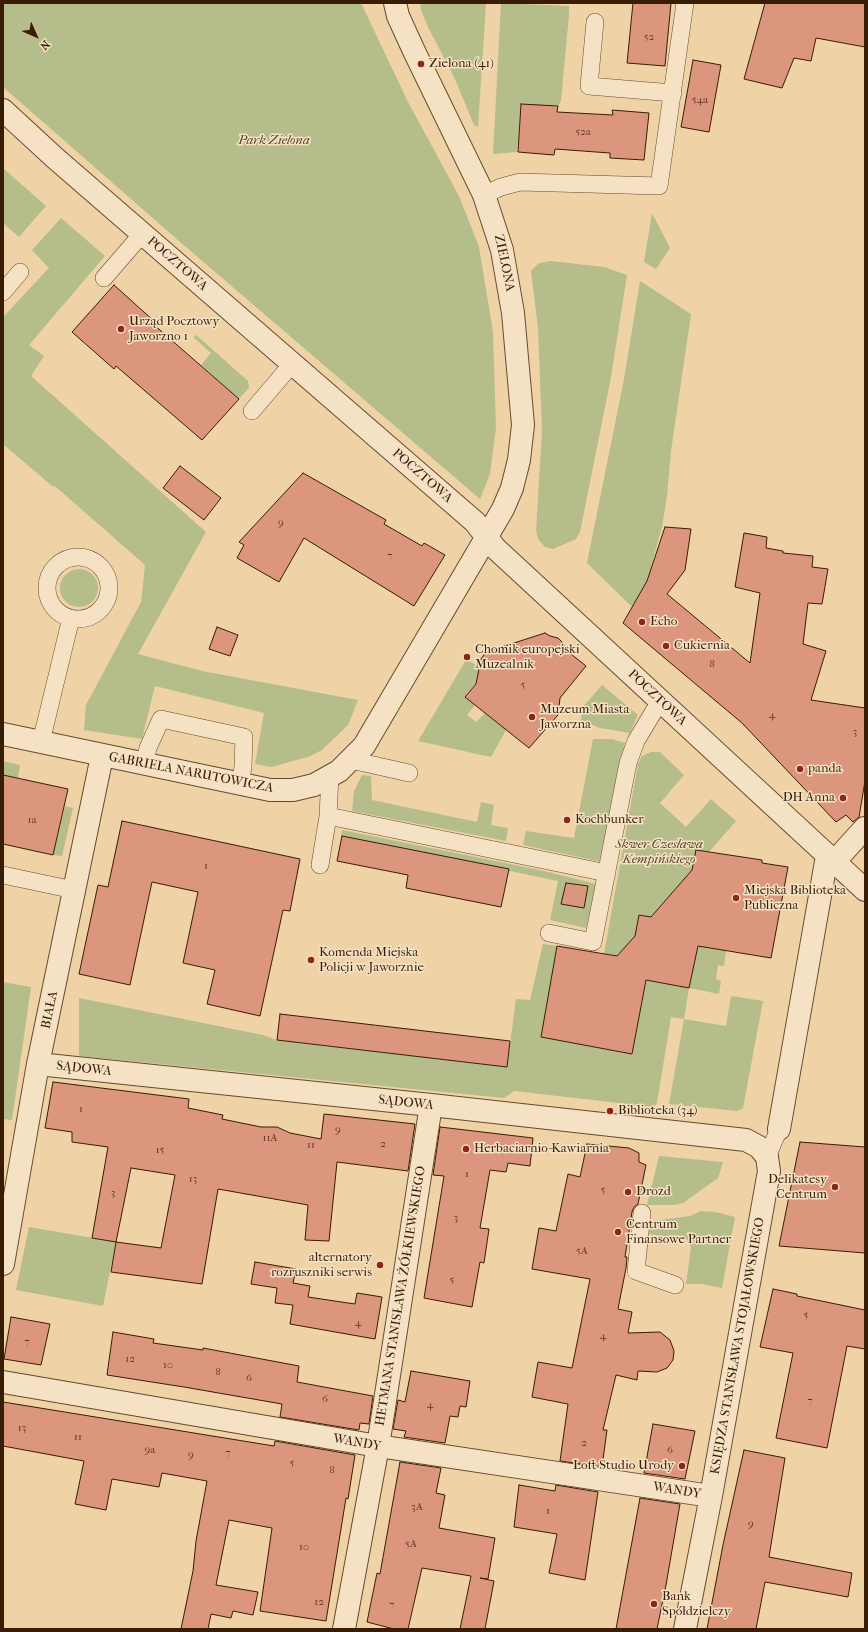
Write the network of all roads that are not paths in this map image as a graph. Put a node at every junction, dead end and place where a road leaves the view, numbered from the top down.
1 (395, 3) edge
2 (685, 3) edge
3 (595, 22) dead end
4 (673, 93) junction
5 (3, 110) edge
6 (484, 195) junction
7 (142, 234) junction
8 (20, 272) dead end
9 (104, 278) dead end
10 (3, 292) edge
11 (292, 364) junction
12 (252, 411) dead end
13 (491, 543) junction
14 (71, 618) dead end
15 (660, 701) junction
16 (3, 734) edge
17 (41, 742) junction
18 (102, 756) junction
19 (351, 760) junction
20 (144, 765) junction
21 (409, 773) dead end
22 (330, 776) junction
23 (240, 784) junction
24 (328, 816) junction
25 (865, 828) edge
26 (831, 859) junction
27 (320, 865) dead end
28 (607, 873) junction
29 (3, 875) edge
30 (74, 890) junction
31 (865, 890) edge
32 (549, 933) dead end
33 (38, 1064) junction
34 (431, 1105) junction
35 (779, 1129) joint
36 (767, 1157) junction
37 (642, 1213) dead end
38 (3, 1264) edge
39 (675, 1285) dead end
40 (3, 1382) edge
41 (378, 1446) junction
42 (711, 1496) junction
43 (344, 1629) edge
44 (685, 1629) edge

1 - 6 street, ZIELONA
2 - 4 lane
3 - 4 lane
4 - 6 lane
5 - 7 street, POCZTOWA
6 - 13 street, ZIELONA
7 - 9 lane
7 - 11 street, POCZTOWA
8 - 10 lane
11 - 12 lane
11 - 13 street, POCZTOWA
13 - 15 street, POCZTOWA
13 - 19 street, GABRIELA NARUTOWICZA
14 - 17 lane
15 - 26 street, POCZTOWA
15 - 28 lane
16 - 17 street, GABRIELA NARUTOWICZA
17 - 18 street, GABRIELA NARUTOWICZA
18 - 20 street, GABRIELA NARUTOWICZA
18 - 30 street, BIAŁA
19 - 21 lane
19 - 22 street, GABRIELA NARUTOWICZA
20 - 23 street, GABRIELA NARUTOWICZA
20 - 23 lane
22 - 23 street, GABRIELA NARUTOWICZA
22 - 24 lane
24 - 27 lane
24 - 28 lane
25 - 26 street
26 - 31 street, POCZTOWA
26 - 35 street
28 - 32 lane
29 - 30 lane
30 - 33 street, BIAŁA
33 - 34 street, SĄDOWA
33 - 38 street, BIAŁA
34 - 36 street, SĄDOWA
34 - 41 street, HETMANA STANISŁAWA ŻÓŁKIEWSKIEGO
35 - 36 lane
36 - 42 street, KSIĘDZA STANISŁAWA STOJAŁOWSKIEGO
37 - 39 lane
40 - 41 street, WANDY
41 - 42 street, WANDY
41 - 43 street, HETMANA STANISŁAWA ŻÓŁKIEWSKIEGO
42 - 44 street, KSIĘDZA STANISŁAWA STOJAŁOWSKIEGO

